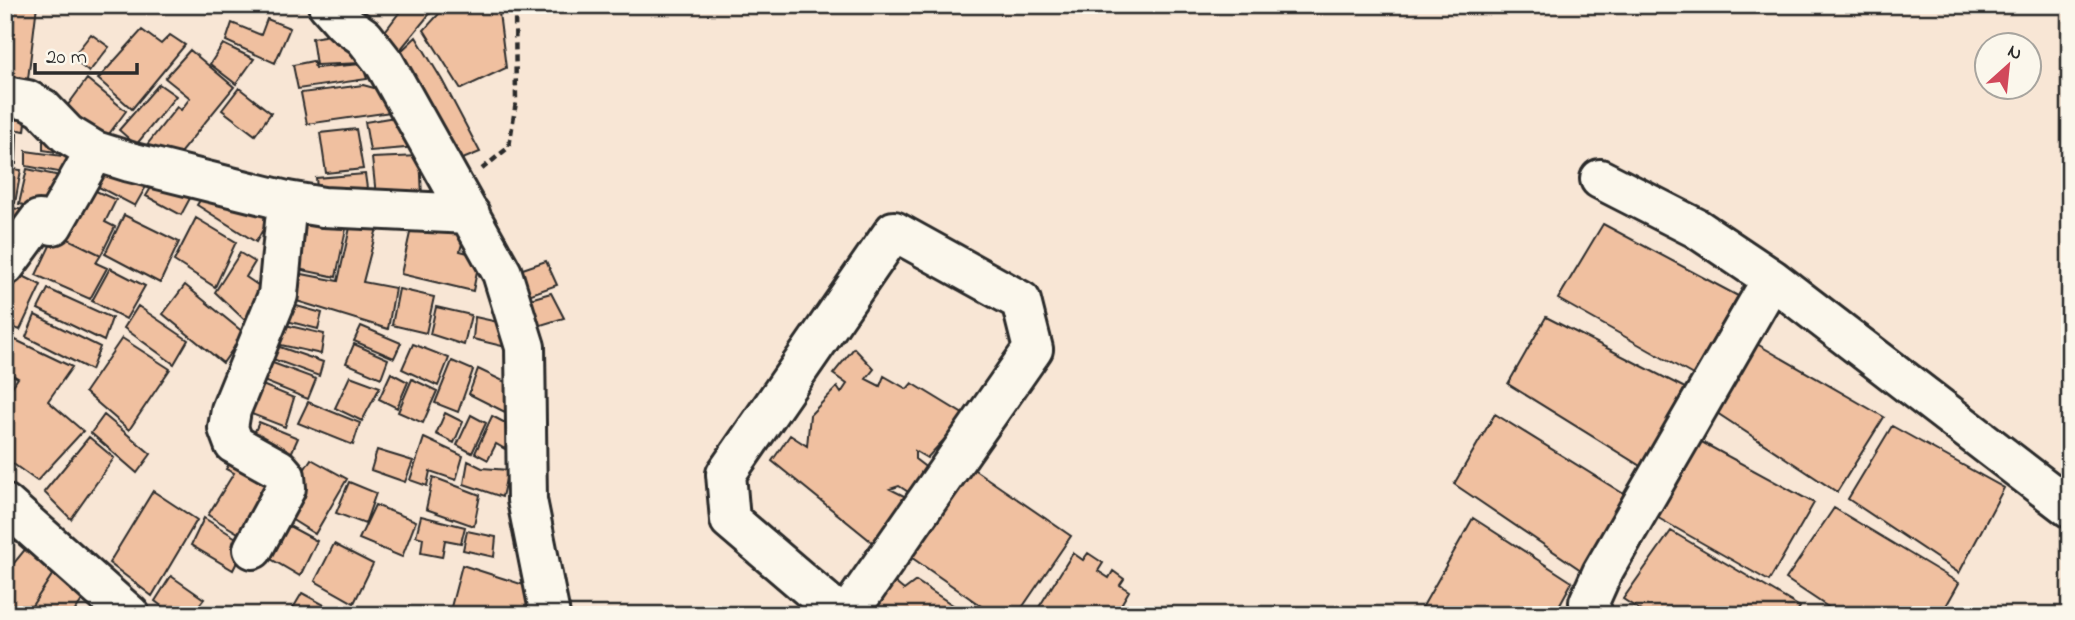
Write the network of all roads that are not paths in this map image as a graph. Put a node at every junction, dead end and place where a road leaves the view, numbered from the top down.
1 (328, 5) edge
2 (5, 96) edge
3 (95, 151) junction
4 (1600, 179) dead end
5 (462, 199) junction
6 (287, 201) junction
7 (5, 266) edge
8 (1772, 279) junction
9 (5, 504) edge
10 (2070, 508) edge
11 (253, 549) dead end
12 (130, 615) edge
13 (550, 615) edge
14 (841, 615) edge
15 (847, 615) edge
16 (1593, 615) edge

1 - 5 street
2 - 3 street
3 - 6 street
3 - 7 street
4 - 8 street
5 - 6 street
5 - 13 street
6 - 11 street
8 - 10 street
8 - 16 street
9 - 12 street
14 - 15 street

